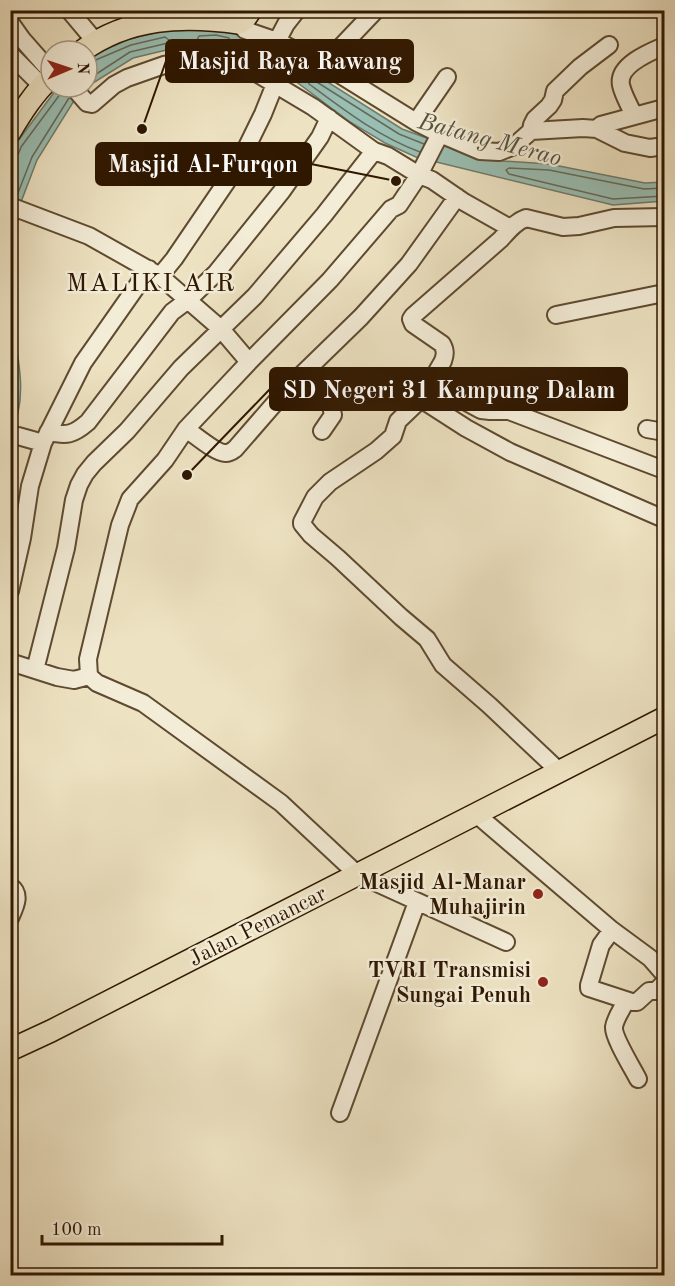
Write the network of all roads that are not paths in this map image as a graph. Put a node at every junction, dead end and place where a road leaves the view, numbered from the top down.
1 (69, 10) edge
2 (297, 10) edge
3 (376, 10) edge
4 (223, 16) edge
5 (132, 17) edge
6 (10, 22) edge
7 (84, 39) edge
8 (99, 39) edge
9 (277, 40) junction
10 (609, 45) dead end
11 (664, 46) edge
12 (10, 54) edge
13 (39, 64) edge
14 (326, 66) junction
15 (39, 72) edge
16 (447, 77) dead end
17 (276, 84) junction
18 (39, 90) edge
19 (99, 98) edge
20 (84, 99) edge
21 (98, 99) edge
22 (664, 108) edge
23 (633, 116) junction
24 (329, 118) junction
25 (416, 122) junction
26 (597, 129) junction
27 (531, 131) junction
28 (10, 132) edge
29 (439, 136) junction
30 (664, 146) edge
31 (374, 151) junction
32 (419, 175) junction
33 (458, 197) junction
34 (10, 206) edge
35 (664, 217) edge
36 (510, 228) junction
37 (154, 273) junction
38 (664, 293) edge
39 (188, 300) junction
40 (556, 315) dead end
41 (221, 329) junction
42 (249, 362) junction
43 (301, 375) junction
44 (431, 383) junction
45 (421, 399) junction
46 (186, 429) junction
47 (647, 429) dead end
48 (321, 431) dead end
49 (664, 432) edge
50 (18, 436) dead end
51 (45, 437) junction
52 (664, 471) edge
53 (664, 519) edge
54 (10, 591) edge
55 (10, 662) edge
56 (35, 670) junction
57 (89, 676) junction
58 (664, 718) edge
59 (560, 772) junction
60 (476, 814) junction
61 (357, 874) junction
62 (10, 886) edge
63 (417, 902) junction
64 (10, 918) edge
65 (612, 930) junction
66 (506, 942) dead end
67 (664, 974) edge
68 (664, 983) edge
69 (626, 1002) junction
70 (10, 1050) edge
71 (638, 1079) dead end
72 (340, 1113) dead end

1 - 7 street
2 - 9 street
3 - 14 street
4 - 5 main road
4 - 9 street
5 - 8 main road
6 - 13 street
9 - 14 street
10 - 27 street
11 - 23 street
12 - 15 street
14 - 25 street
16 - 25 street
17 - 19 street
17 - 24 street
17 - 37 street
18 - 28 main road
20 - 21 street
22 - 23 street
23 - 26 street
24 - 31 street
24 - 39 street
25 - 29 street
26 - 27 street
26 - 30 street
27 - 29 street
29 - 32 street
31 - 32 street
31 - 41 street
32 - 33 street
32 - 42 street
33 - 36 street
33 - 43 street
34 - 37 street
35 - 36 street
36 - 44 street
37 - 39 street
37 - 51 street
38 - 40 street
39 - 41 street
39 - 51 street
41 - 42 street
41 - 56 street
42 - 46 street
43 - 46 street
43 - 48 street
44 - 45 street
44 - 52 street
45 - 53 street
45 - 59 street
46 - 57 street
47 - 49 street
50 - 51 street
51 - 54 street
55 - 56 street
56 - 57 street
57 - 61 street
58 - 59 main road, Jalan Pemancar
59 - 60 main road, Jalan Pemancar
60 - 61 main road, Jalan Pemancar
60 - 65 street
61 - 63 street
61 - 70 main road, Jalan Pemancar
62 - 64 street
63 - 66 street
63 - 72 street
65 - 67 street
65 - 69 street
68 - 69 street
69 - 71 street

